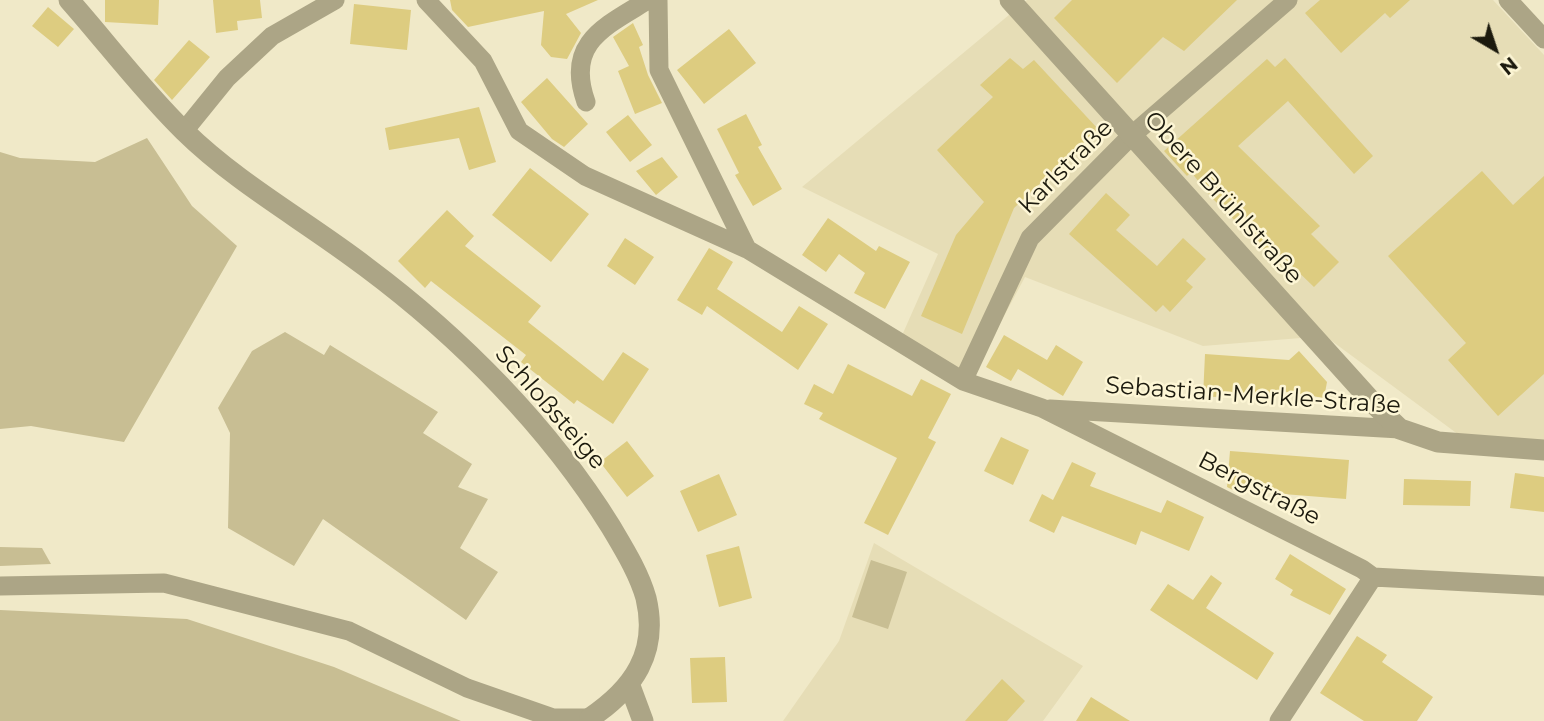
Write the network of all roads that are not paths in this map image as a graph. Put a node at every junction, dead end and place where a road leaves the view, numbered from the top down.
1 (69, 0) edge
2 (334, 0) edge
3 (426, 0) edge
4 (648, 0) edge
5 (658, 0) edge
6 (1010, 0) edge
7 (1288, 0) edge
8 (1508, 0) edge
9 (1544, 39) edge
10 (586, 102) dead end
11 (184, 131) junction
12 (1131, 136) junction
13 (747, 249) junction
14 (963, 381) junction
15 (1041, 408) junction
16 (1400, 429) junction
17 (1544, 450) edge
18 (1373, 578) junction
19 (0, 586) edge
20 (1544, 586) edge
21 (630, 686) junction
22 (591, 719) edge
23 (643, 721) edge
24 (1279, 721) edge

1 - 11 street, Schloßsteige
2 - 11 street
3 - 13 street
4 - 10 street
5 - 13 street
6 - 12 street, Obere Brühlstraße
7 - 12 street, Karlstraße
8 - 9 street
11 - 21 street, Schloßsteige
12 - 14 street, Karlstraße
12 - 16 street, Obere Brühlstraße
13 - 14 street
14 - 15 street, Bergstraße
15 - 16 street, Sebastian-Merkle-Straße
15 - 18 street, Bergstraße
16 - 17 street, Sebastian-Merkle-Straße
18 - 20 street, Bergstraße
18 - 24 street
19 - 22 street, Schloßsteige
21 - 22 street, Schloßsteige
21 - 23 street

